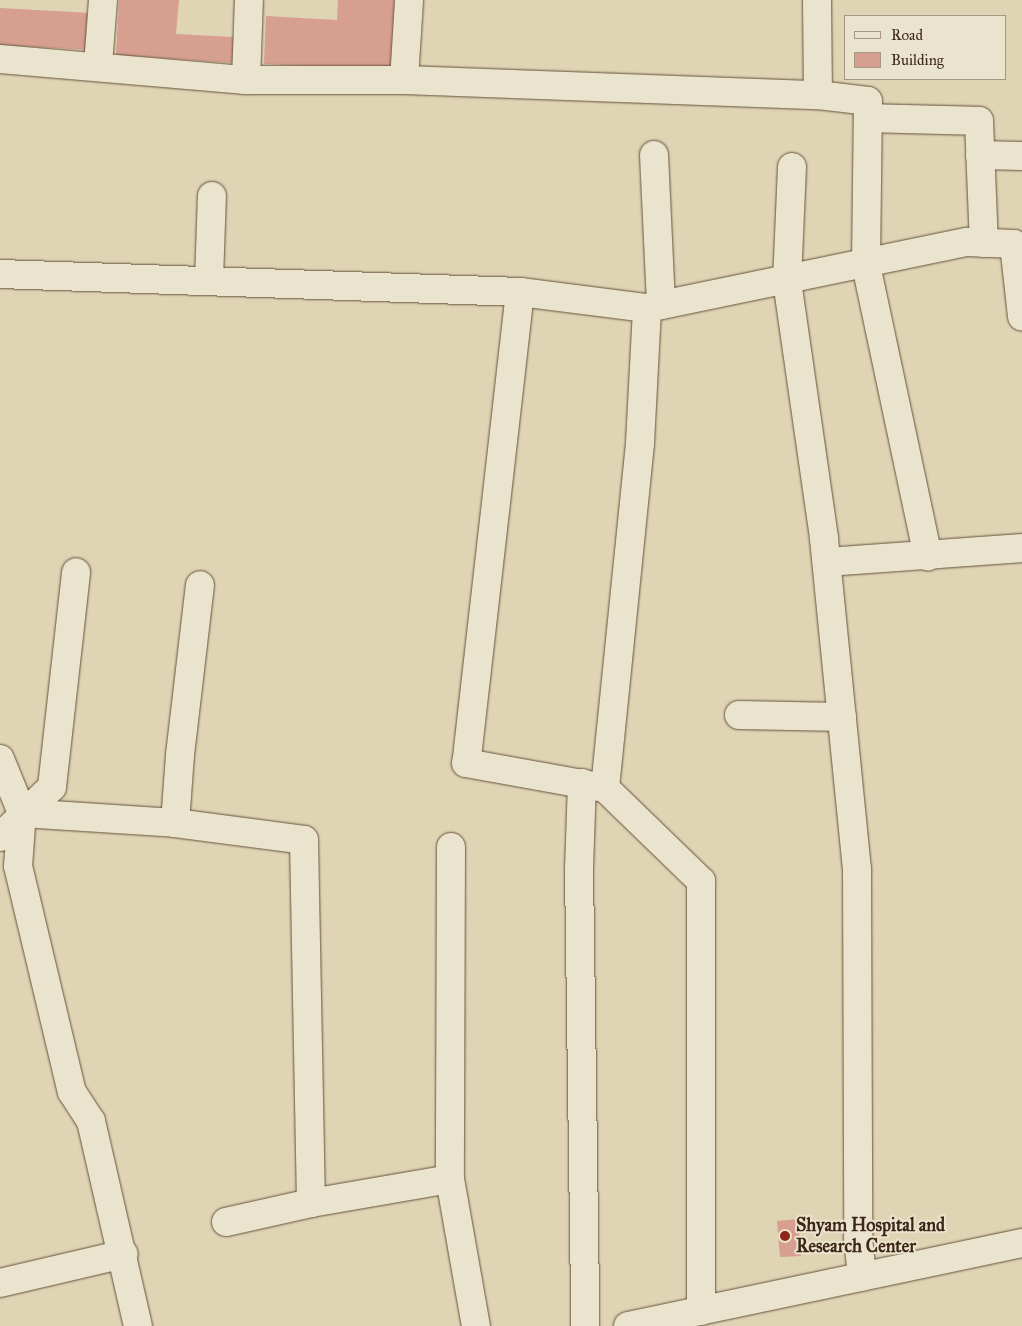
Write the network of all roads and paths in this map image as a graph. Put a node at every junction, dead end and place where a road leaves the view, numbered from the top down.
1 (102, 0) edge
2 (249, 0) edge
3 (409, 0) edge
4 (817, 0) edge
5 (0, 59) edge
6 (98, 65) junction
7 (246, 80) junction
8 (404, 80) junction
9 (818, 95) junction
10 (868, 118) junction
11 (654, 155) dead end
12 (980, 155) junction
13 (1022, 156) edge
14 (792, 167) dead end
15 (212, 196) dead end
16 (984, 243) junction
17 (866, 265) junction
18 (0, 274) edge
19 (208, 280) junction
20 (787, 281) junction
21 (520, 292) junction
22 (654, 307) junction
23 (1021, 309) edge
24 (1022, 548) edge
25 (928, 556) junction
26 (826, 562) junction
27 (76, 572) dead end
28 (200, 585) dead end
29 (739, 714) dead end
30 (842, 717) junction
31 (0, 759) edge
32 (594, 785) junction
33 (22, 813) junction
34 (175, 823) junction
35 (0, 837) edge
36 (451, 848) dead end
37 (450, 1179) junction
38 (311, 1203) junction
39 (226, 1222) dead end
40 (1022, 1243) edge
41 (124, 1254) junction
42 (862, 1277) junction
43 (0, 1283) edge
44 (701, 1311) junction
45 (138, 1326) edge
46 (476, 1326) edge
47 (585, 1326) edge
48 (628, 1326) edge

1 - 6 street
2 - 7 street
3 - 8 street
4 - 9 street
5 - 6 street
6 - 7 street
7 - 8 street
8 - 9 street
9 - 10 street
10 - 12 street
10 - 17 street
11 - 22 street
12 - 13 street
12 - 16 street
14 - 20 street
15 - 19 street
16 - 17 street
16 - 23 street
17 - 20 street
17 - 25 street
18 - 19 street
19 - 21 street
20 - 22 street
20 - 26 street
21 - 22 street
21 - 32 street
22 - 32 street
24 - 25 street
25 - 26 street
26 - 30 street
27 - 33 street
28 - 34 street
29 - 30 street
30 - 42 street
31 - 33 street
32 - 44 street
32 - 47 street
33 - 34 street
33 - 35 street
33 - 41 street
34 - 38 street
36 - 37 street
37 - 38 street
37 - 46 street
38 - 39 street
40 - 42 street
41 - 43 street
41 - 45 street
42 - 44 street
44 - 48 street

